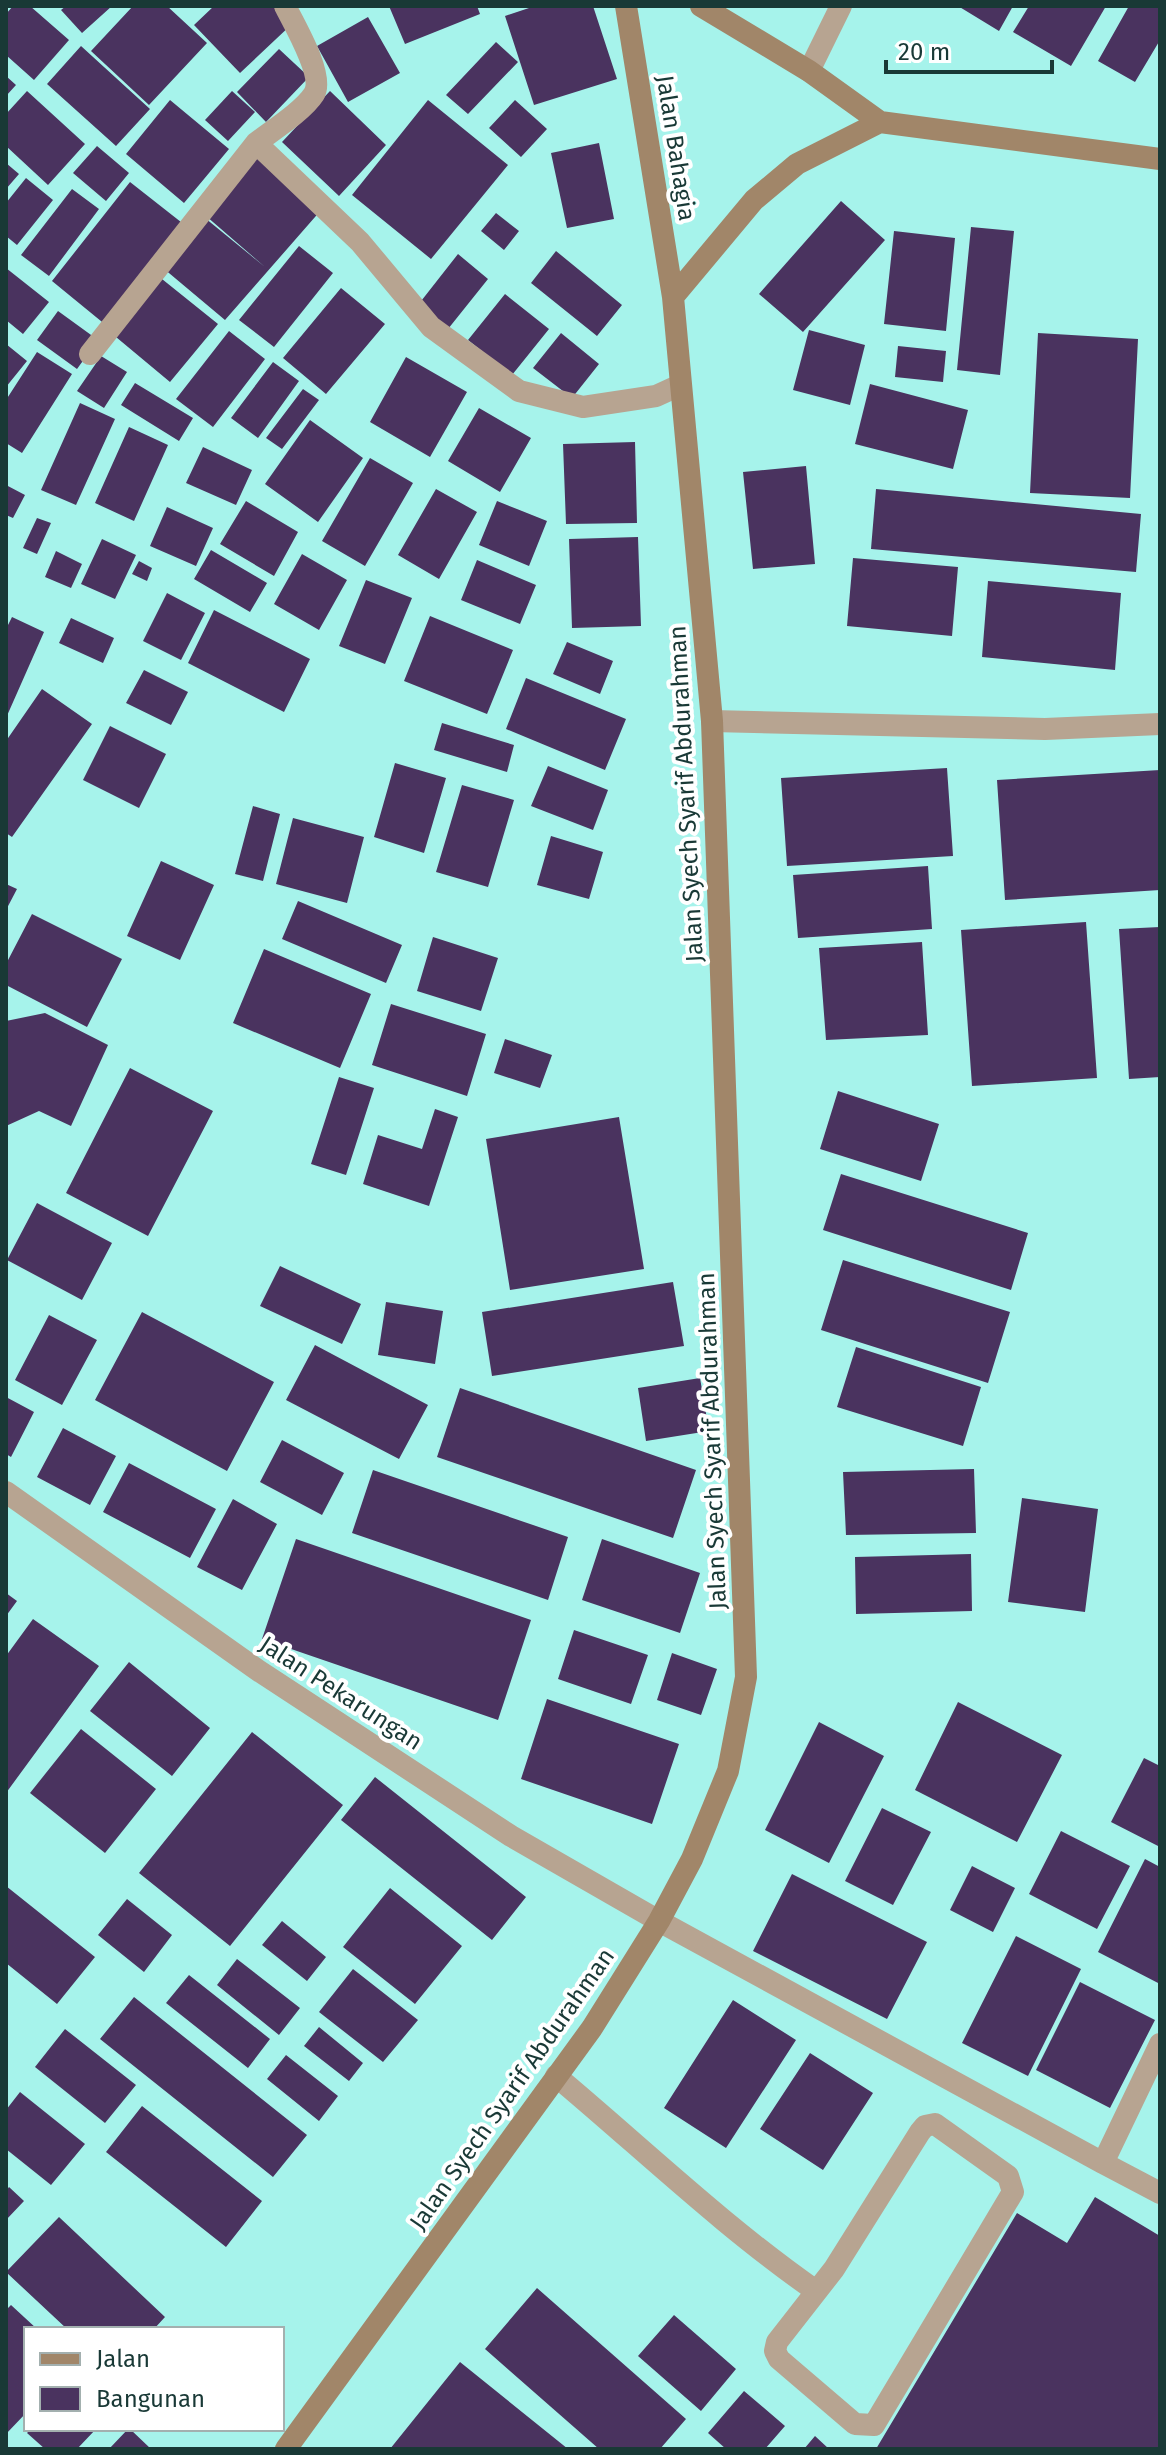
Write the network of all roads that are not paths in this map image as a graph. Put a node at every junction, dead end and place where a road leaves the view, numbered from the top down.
1 (285, 6) edge
2 (626, 6) edge
3 (701, 6) edge
4 (841, 6) edge
5 (809, 71) junction
6 (880, 122) junction
7 (256, 143) junction
8 (1160, 159) edge
9 (673, 297) junction
10 (90, 354) dead end
11 (680, 385) junction
12 (712, 721) junction
13 (1160, 724) edge
14 (6, 1492) edge
15 (659, 1921) junction
16 (1160, 2044) edge
17 (556, 2076) junction
18 (1103, 2163) junction
19 (1160, 2193) edge
20 (816, 2291) junction
21 (286, 2449) edge

1 - 7 street
2 - 9 main road, Jalan Bahagia
3 - 5 main road
4 - 5 street
5 - 6 main road
6 - 8 main road
6 - 9 main road
7 - 10 street
7 - 11 street
9 - 11 main road, Jalan Syech Syarif Abdurahman
11 - 12 main road, Jalan Syech Syarif Abdurahman
12 - 13 street
12 - 15 main road, Jalan Syech Syarif Abdurahman
14 - 15 street, Jalan Pekarungan
15 - 17 main road, Jalan Syech Syarif Abdurahman
15 - 18 street, Jalan Pekarungan
16 - 18 street
17 - 20 street
17 - 21 main road, Jalan Syech Syarif Abdurahman
18 - 19 street, Jalan Pekarungan
20 - 20 street

